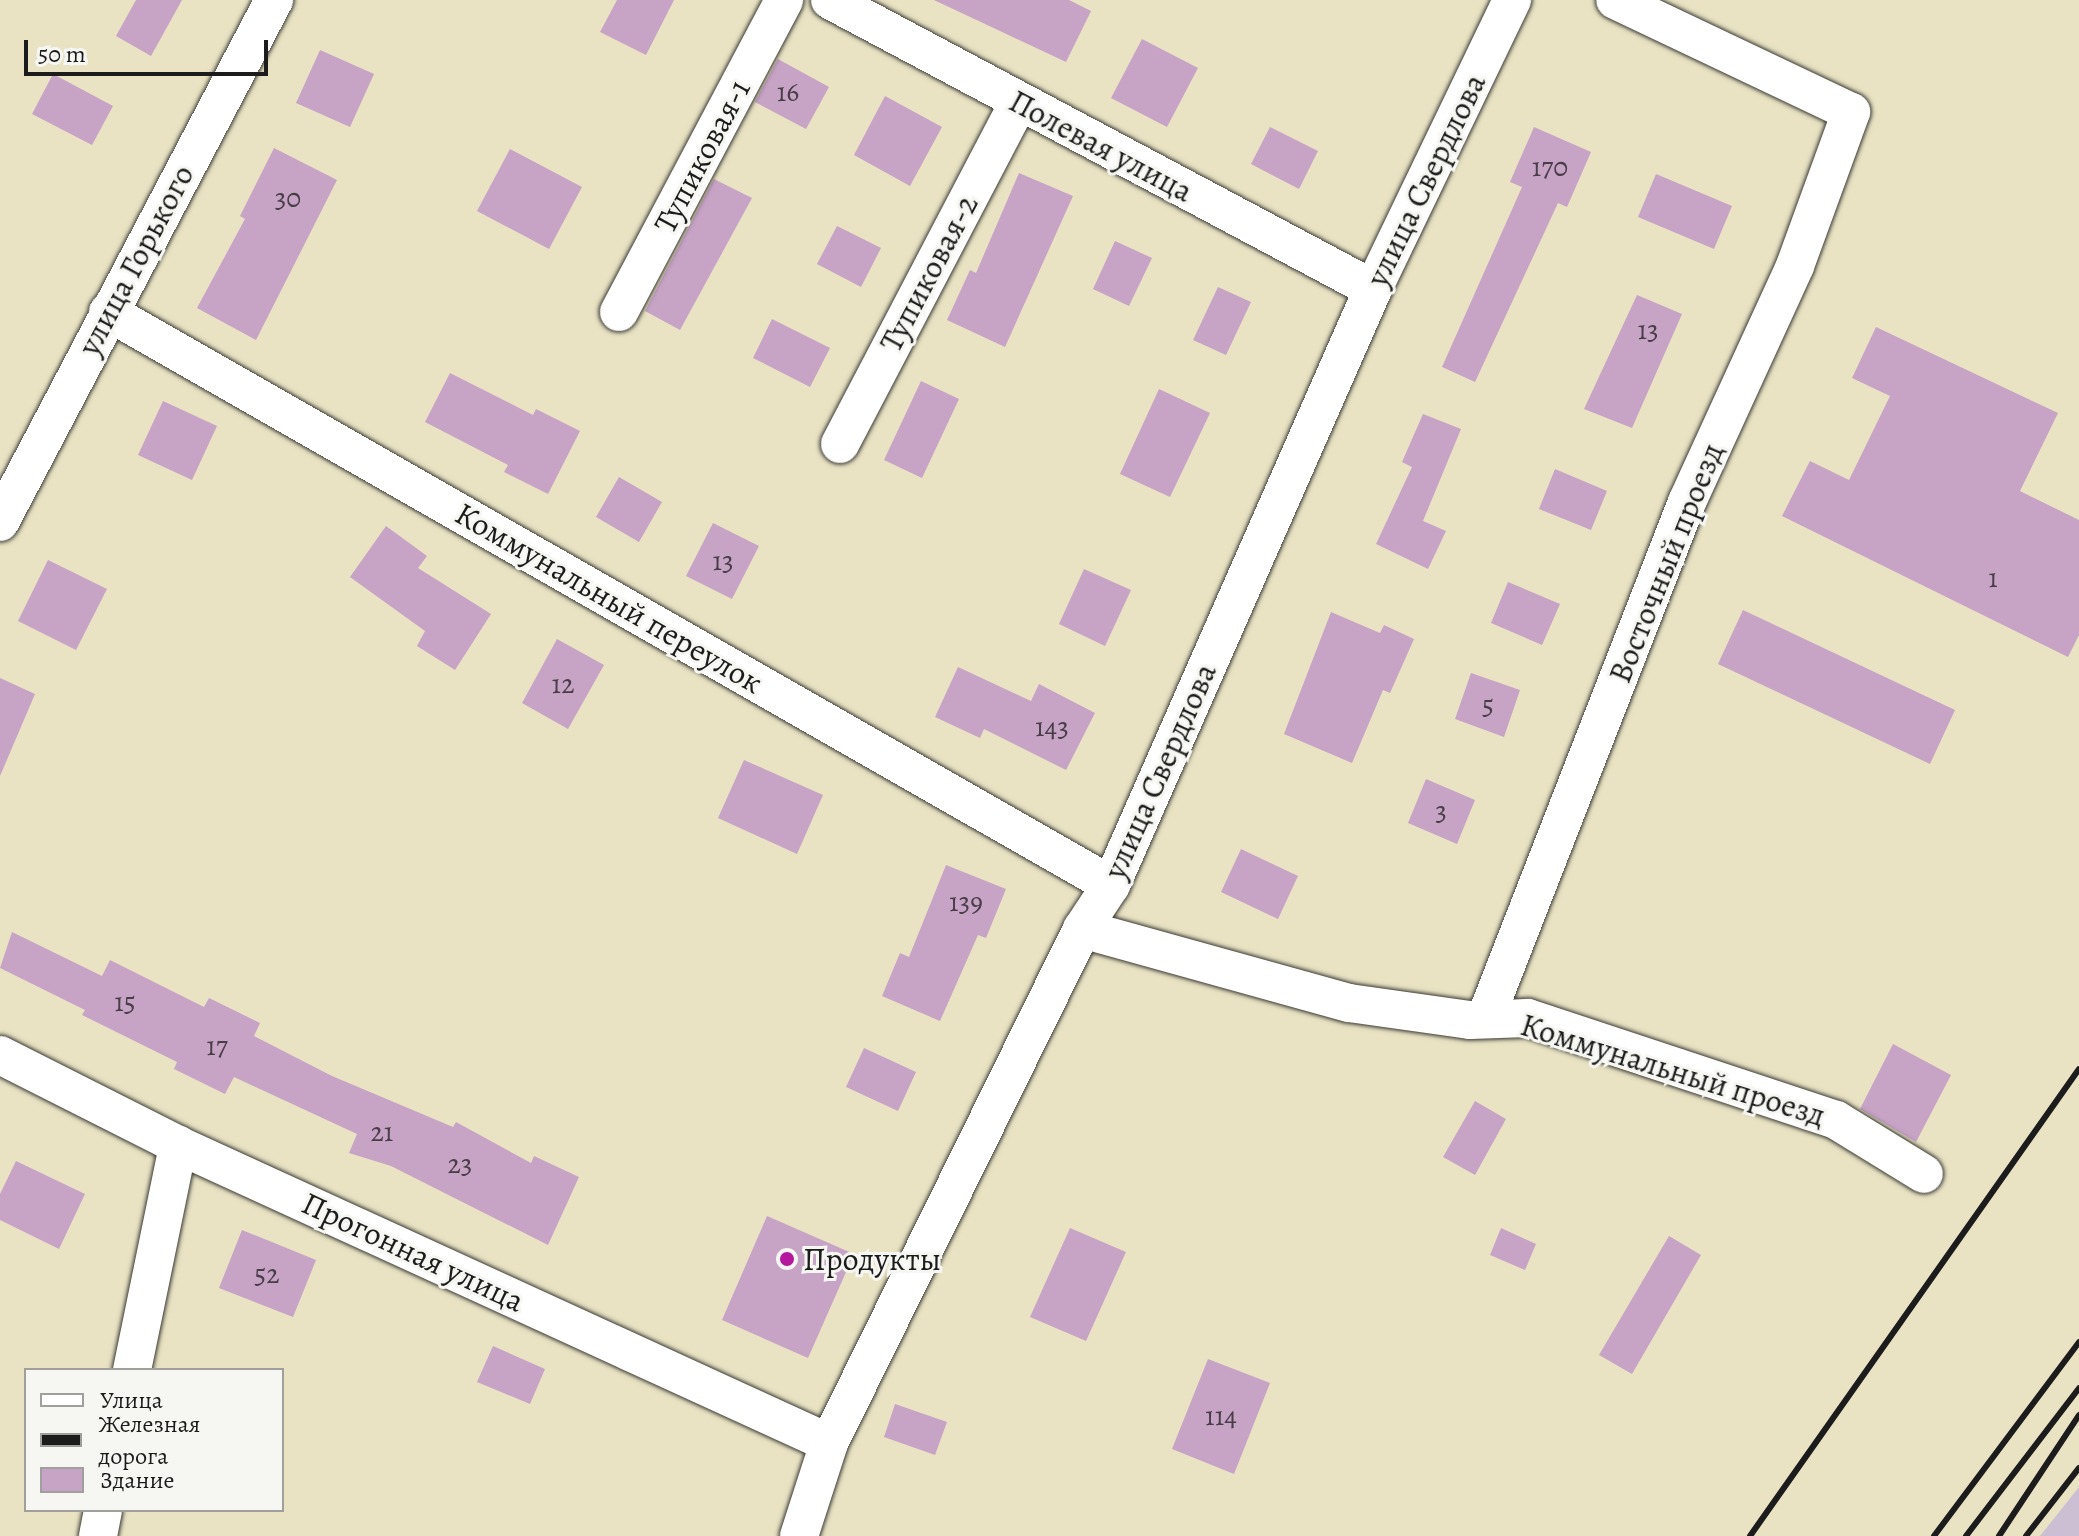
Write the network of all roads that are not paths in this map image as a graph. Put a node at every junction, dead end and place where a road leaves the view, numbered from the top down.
1 (274, 0) edge
2 (784, 0) edge
3 (830, 0) edge
4 (1512, 0) edge
5 (1615, 0) edge
6 (1018, 103) junction
7 (1373, 289) junction
8 (108, 312) junction
9 (619, 312) dead end
10 (840, 444) dead end
11 (0, 522) edge
12 (1111, 885) junction
13 (1082, 929) junction
14 (1486, 1017) junction
15 (0, 1055) edge
16 (178, 1145) junction
17 (1924, 1174) dead end
18 (132, 1368) edge
19 (829, 1443) junction
20 (103, 1512) edge
21 (98, 1536) edge
22 (799, 1536) edge

1 - 8 street, улица Горького
2 - 9 street, Тупиковая-1
3 - 6 street, Полевая улица
4 - 7 street, улица Свердлова
5 - 14 street, Восточный проезд
6 - 7 street, Полевая улица
6 - 10 street, Тупиковая-2
7 - 12 street, улица Свердлова
8 - 11 street, улица Горького
8 - 12 street, Коммунальный переулок
12 - 13 street, улица Свердлова
13 - 14 street, Коммунальный проезд
13 - 19 street, улица Свердлова
14 - 17 street, Коммунальный проезд
15 - 16 street, Прогонная улица
16 - 18 street
16 - 19 street, Прогонная улица
19 - 22 street, улица Свердлова
20 - 21 street

